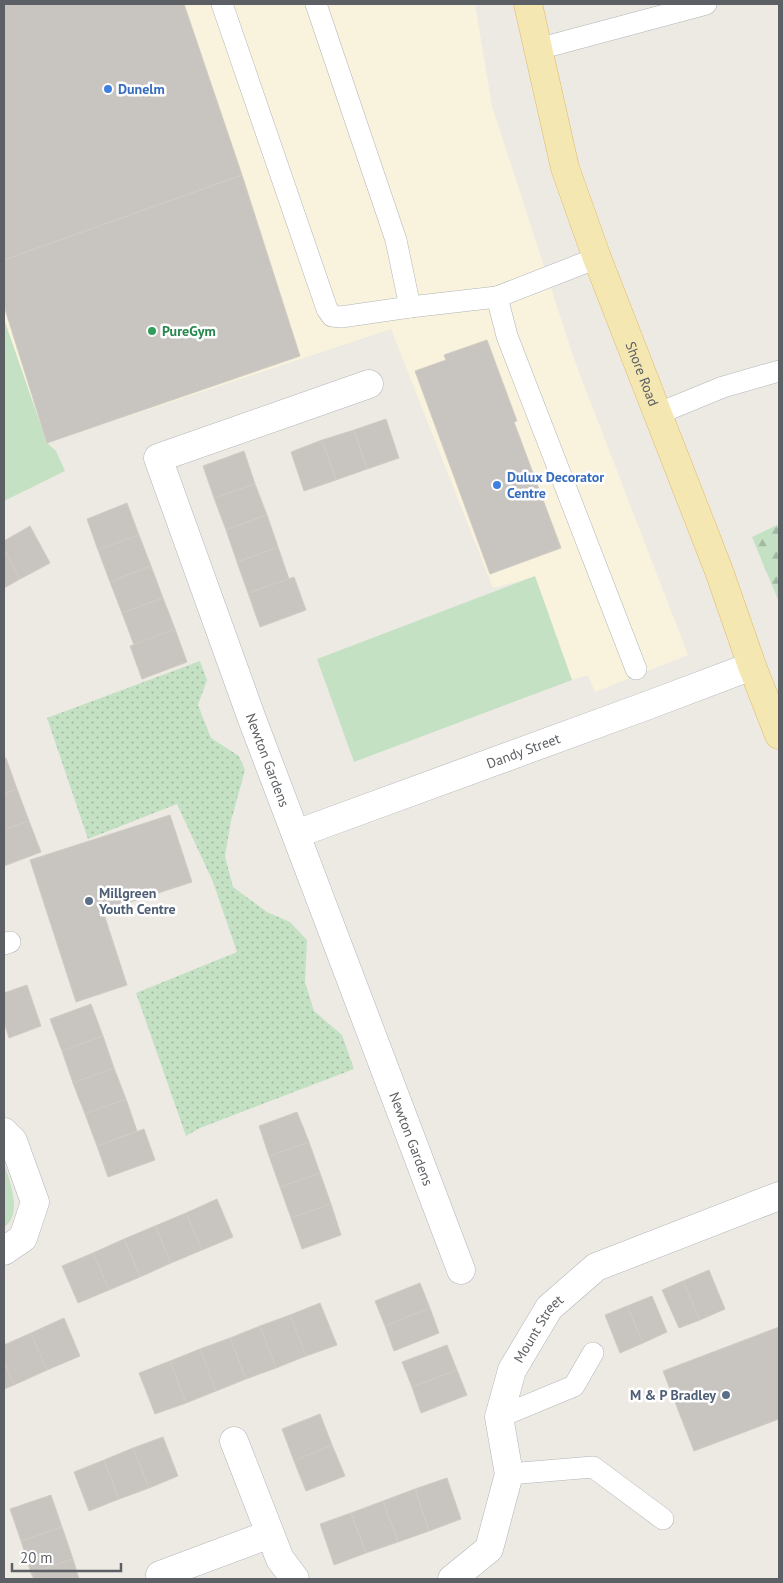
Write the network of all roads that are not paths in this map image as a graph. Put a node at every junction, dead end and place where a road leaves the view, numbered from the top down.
1 (222, 4) edge
2 (316, 4) edge
3 (528, 4) edge
4 (701, 4) edge
5 (538, 49) junction
6 (597, 258) junction
7 (497, 297) junction
8 (410, 307) junction
9 (779, 371) edge
10 (369, 384) dead end
11 (658, 414) junction
12 (752, 666) junction
13 (636, 669) dead end
14 (779, 735) edge
15 (296, 834) junction
16 (4, 1132) edge
17 (779, 1196) edge
18 (4, 1251) edge
19 (461, 1270) dead end
20 (593, 1353) dead end
21 (499, 1416) junction
22 (234, 1442) dead end
23 (508, 1474) junction
24 (663, 1519) dead end
25 (270, 1534) junction
26 (160, 1575) dead end
27 (295, 1579) edge
28 (452, 1579) edge

1 - 8 lane
2 - 8 lane
3 - 5 main road, Shore Road
4 - 5 lane
5 - 6 main road, Shore Road
6 - 7 lane
6 - 11 main road, Shore Road
7 - 8 lane
7 - 13 lane
9 - 11 lane
10 - 15 street, Newton Gardens
11 - 12 main road, Shore Road
12 - 14 main road, Shore Road
12 - 15 street, Dandy Street
15 - 19 street, Newton Gardens
16 - 18 street
17 - 21 street, Mount Street
20 - 21 lane
21 - 23 street, Mount Street
22 - 25 street
23 - 24 lane
23 - 28 street, Mount Street
25 - 26 street
25 - 27 street

